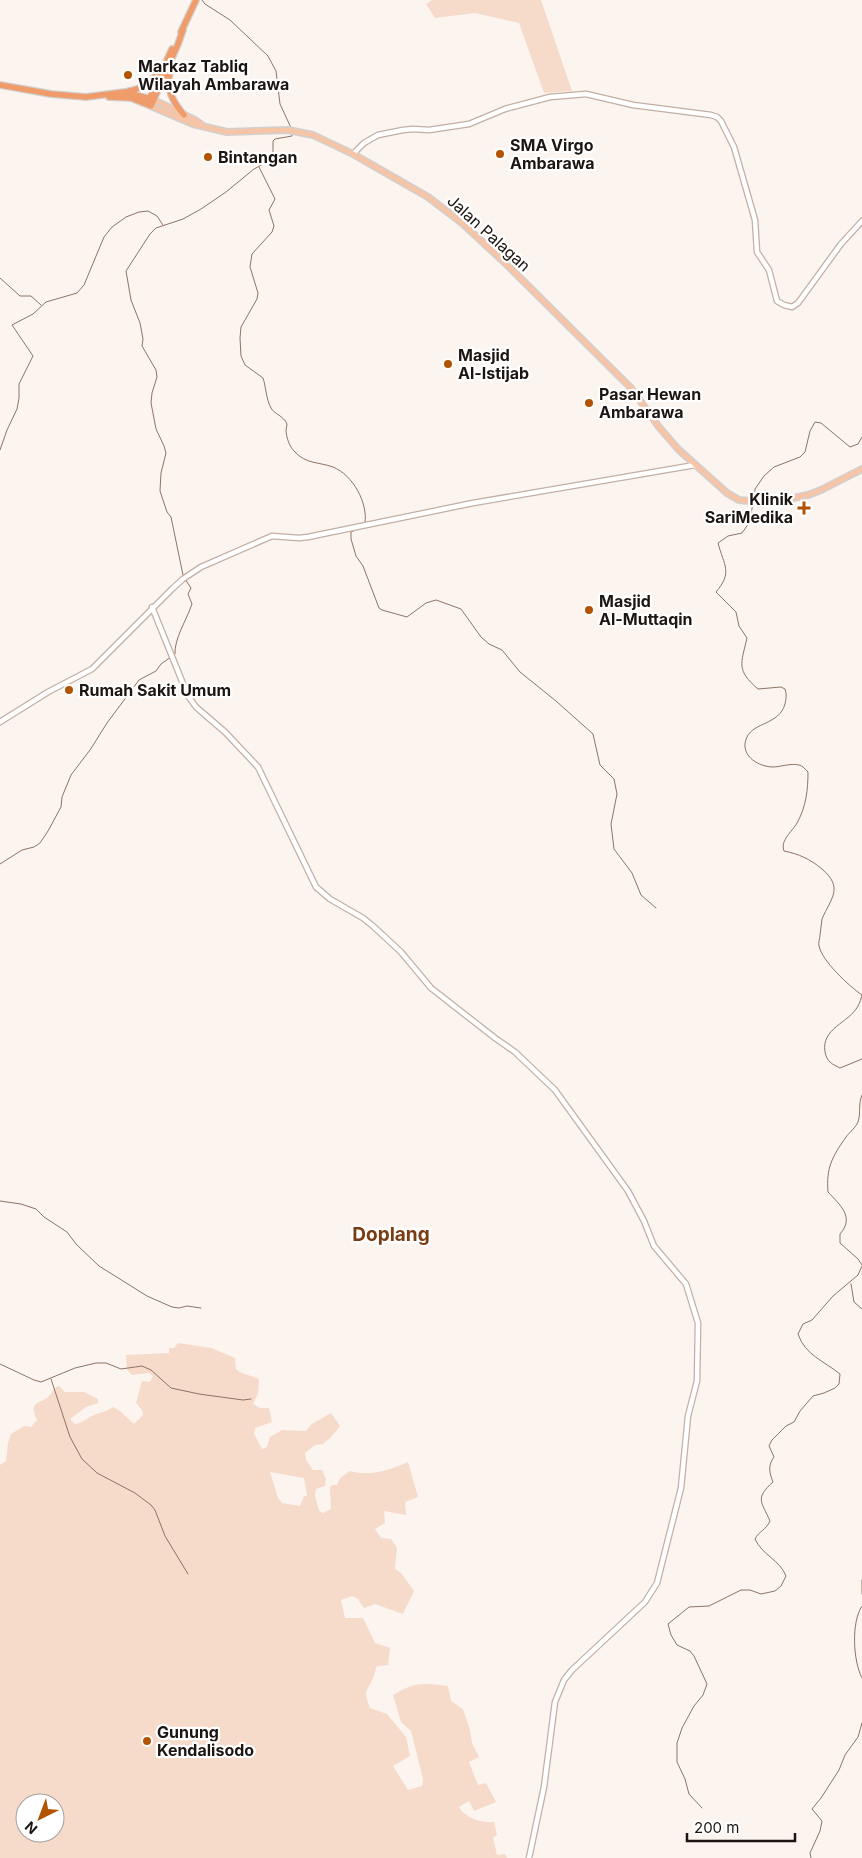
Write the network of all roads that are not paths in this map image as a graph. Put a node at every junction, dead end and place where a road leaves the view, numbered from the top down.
1 (196, 2) edge
2 (170, 58) junction
3 (0, 85) edge
4 (125, 92) junction
5 (100, 96) junction
6 (150, 102) junction
7 (184, 114) junction
8 (205, 127) junction
9 (353, 154) junction
10 (862, 221) edge
11 (695, 465) junction
12 (862, 469) edge
13 (152, 607) junction
14 (0, 722) edge
15 (530, 1858) edge

1 - 2 highway
2 - 4 highway
2 - 6 highway
2 - 7 highway
3 - 5 highway, Jalan Palagan
4 - 5 highway, Jalan Palagan
4 - 6 highway, Jalan Palagan
5 - 6 highway, Jalan Palagan
6 - 7 main road, Jalan Palagan
6 - 8 main road, Jalan Palagan
7 - 8 main road, Jalan Palagan
8 - 9 main road, Jalan Palagan
9 - 10 street
9 - 11 main road, Jalan Palagan
11 - 12 main road, Jalan Palagan
11 - 13 street
13 - 14 street
13 - 15 street

